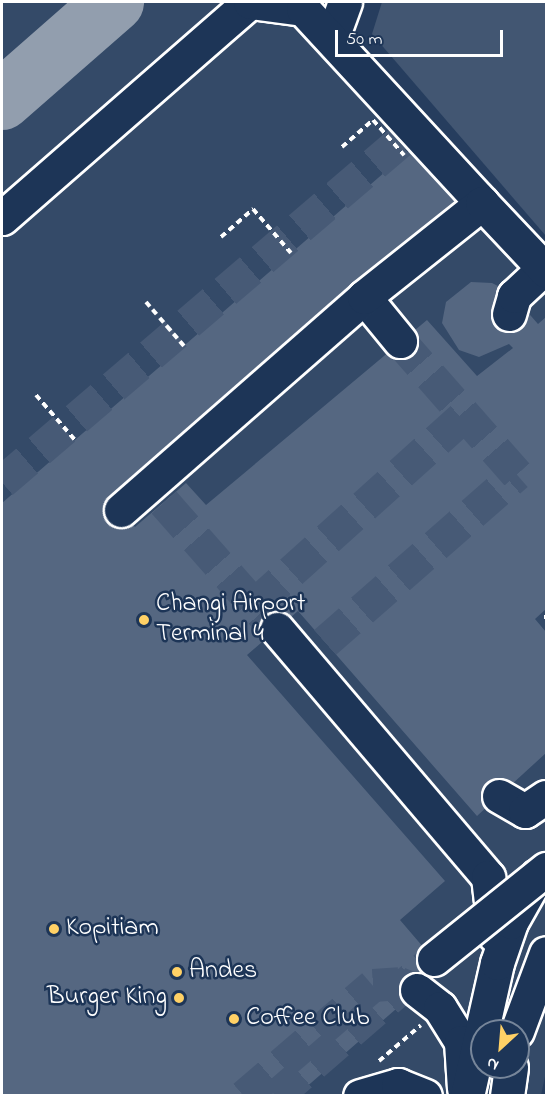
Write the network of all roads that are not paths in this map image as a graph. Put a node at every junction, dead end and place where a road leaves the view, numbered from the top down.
1 (345, 2) edge
2 (333, 35) junction
3 (482, 203) junction
4 (2, 218) edge
5 (545, 269) edge
6 (364, 297) junction
7 (512, 305) dead end
8 (400, 341) tunnel mouth
9 (121, 510) dead end
10 (277, 629) tunnel mouth
11 (499, 796) dead end
12 (546, 797) edge
13 (546, 861) edge
14 (546, 869) edge
15 (546, 953) edge
16 (434, 959) tunnel mouth
17 (497, 963) junction
18 (417, 990) tunnel mouth
19 (521, 1019) edge
20 (509, 1079) edge
21 (360, 1095) edge
22 (425, 1095) edge
23 (465, 1095) edge
24 (507, 1095) edge

1 - 2 main road
2 - 3 main road
2 - 4 main road
3 - 5 main road
3 - 6 main road
5 - 7 main road
6 - 8 main road
6 - 9 main road
10 - 17 main road
11 - 12 main road
13 - 17 main road
14 - 16 main road, bridge
15 - 19 main road
17 - 23 main road
18 - 23 main road
20 - 24 main road
21 - 22 main road

